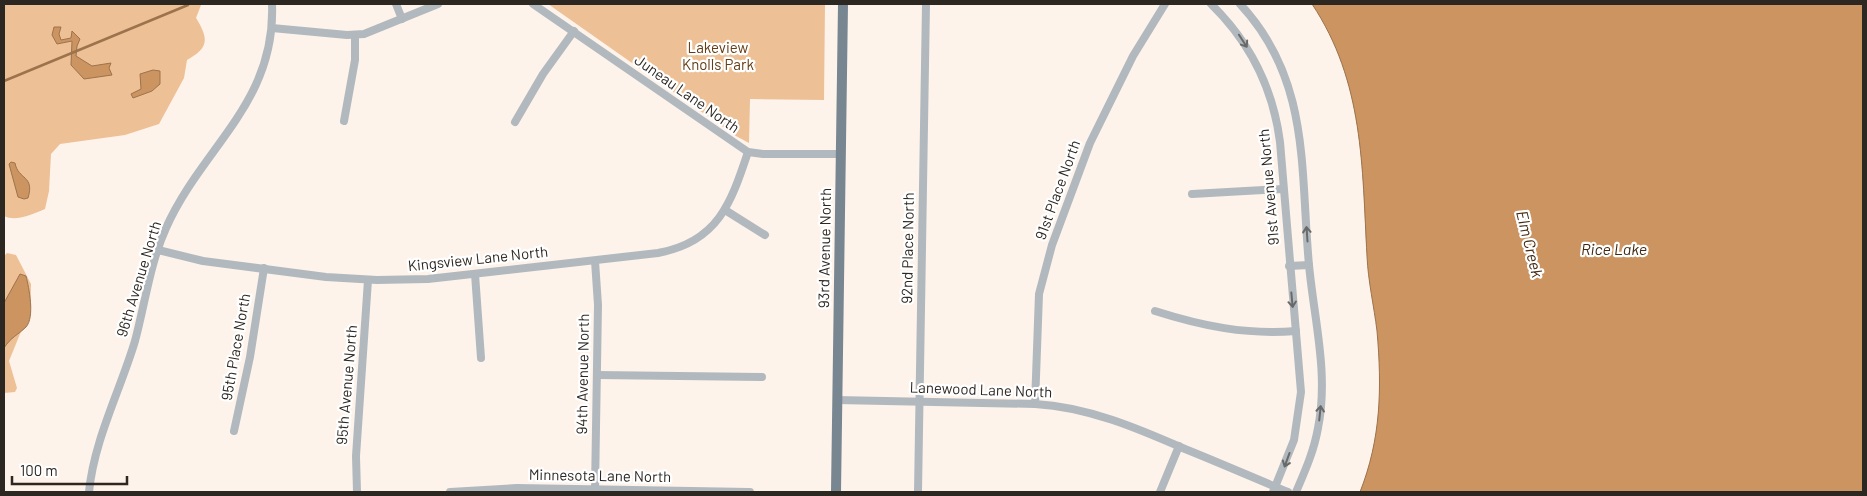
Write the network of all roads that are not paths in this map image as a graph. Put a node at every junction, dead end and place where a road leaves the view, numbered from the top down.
1 (272, 4) edge
2 (396, 4) edge
3 (438, 4) edge
4 (533, 4) edge
5 (843, 4) edge
6 (926, 4) edge
7 (1165, 4) edge
8 (1211, 4) edge
9 (1240, 4) edge
10 (402, 19) junction
11 (272, 28) junction
12 (574, 31) junction
13 (355, 35) junction
14 (344, 121) dead end
15 (515, 122) dead end
16 (748, 152) junction
17 (841, 154) junction
18 (1284, 189) junction
19 (1192, 194) dead end
20 (725, 210) junction
21 (764, 235) dead end
22 (158, 250) junction
23 (595, 261) junction
24 (1309, 265) junction
25 (1289, 266) junction
26 (264, 268) junction
27 (475, 274) junction
28 (368, 280) junction
29 (1155, 311) dead end
30 (1296, 331) junction
31 (481, 358) dead end
32 (597, 375) junction
33 (762, 377) dead end
34 (838, 400) junction
35 (919, 401) junction
36 (1035, 404) junction
37 (234, 431) dead end
38 (1179, 446) junction
39 (595, 489) junction
40 (1274, 490) edge
41 (89, 492) edge
42 (357, 492) edge
43 (450, 492) edge
44 (680, 492) edge
45 (750, 492) edge
46 (836, 492) edge
47 (918, 492) edge
48 (1160, 492) edge
49 (1288, 492) edge
50 (1296, 492) edge

1 - 11 street, 96th Avenue North
2 - 10 street
3 - 10 street
4 - 12 street, Juneau Lane North
5 - 17 main road, 93rd Avenue North
6 - 35 street, 92nd Place North
7 - 36 street, 91st Place North
8 -> 18 street, 91st Avenue North
24 -> 9 street
10 - 13 street
11 - 13 street
11 - 22 street, 96th Avenue North
12 - 15 street
12 - 16 street, Juneau Lane North
13 - 14 street
16 - 17 street, Juneau Lane North
16 - 20 street, Kingsview Lane North
17 - 34 main road, 93rd Avenue North
18 - 19 street
18 - 25 street, 91st Avenue North
20 - 21 street
20 - 23 street, Kingsview Lane North
22 - 26 street, Kingsview Lane North
22 - 41 street, 96th Avenue North
23 - 27 street, Kingsview Lane North
23 - 32 street, 94th Avenue North
24 - 25 street
50 -> 24 street
25 -> 30 street, 91st Avenue North
26 - 28 street, Kingsview Lane North
26 - 37 street, 95th Place North
27 - 28 street, Kingsview Lane North
27 - 31 street
28 - 42 street, 95th Avenue North
29 - 30 street
30 -> 40 street, 91st Avenue North
32 - 33 street
32 - 39 street, 94th Avenue North
34 - 35 street, Lanewood Lane North
34 - 46 main road, 93rd Avenue North
35 - 36 street, Lanewood Lane North
35 - 47 street, 92nd Place North
36 - 38 street, Lanewood Lane North
38 - 40 street, Lanewood Lane North
38 - 48 street
39 - 43 street, Minnesota Lane North
39 - 44 street, Minnesota Lane North
40 - 49 street, Lanewood Lane North
44 - 45 street, Minnesota Lane North

